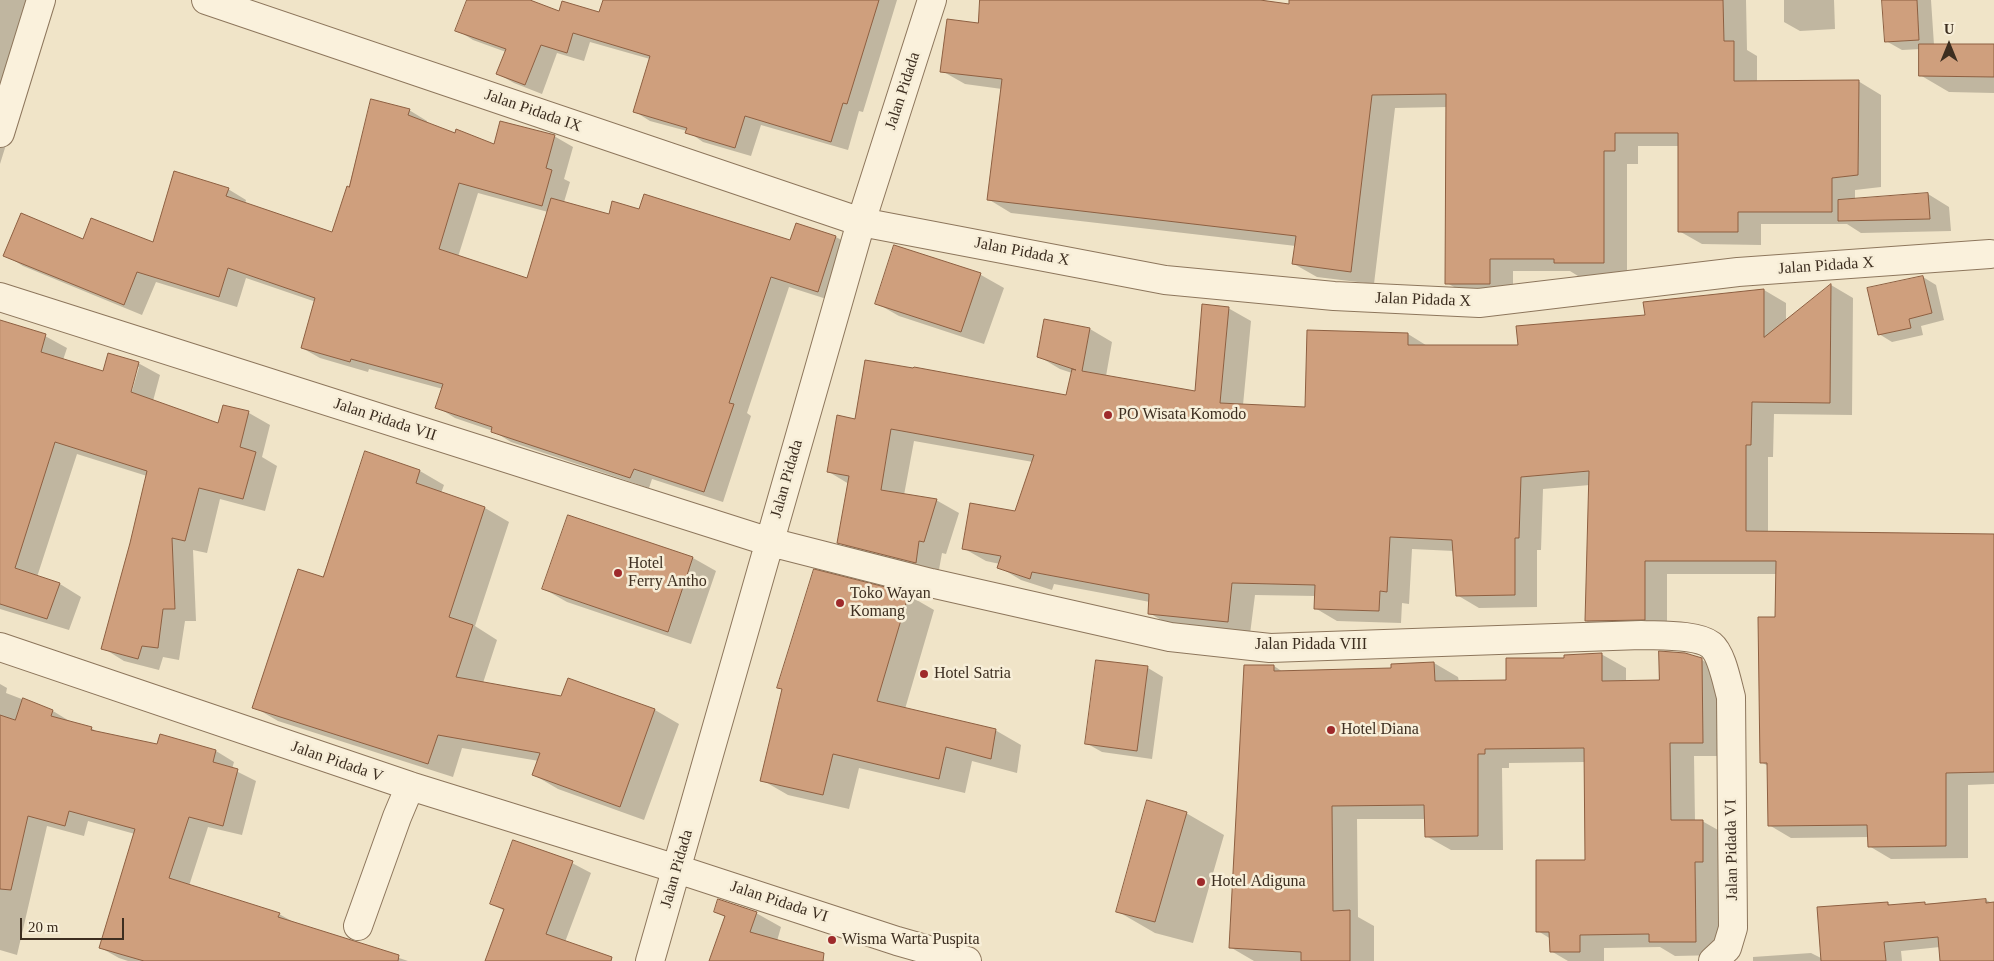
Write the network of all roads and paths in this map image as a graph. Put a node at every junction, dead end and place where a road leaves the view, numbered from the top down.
1 (41, 0) edge
2 (206, 0) edge
3 (932, 0) edge
4 (0, 133) edge
5 (861, 222) junction
6 (1990, 254) dead end
7 (0, 297) edge
8 (770, 542) junction
9 (0, 647) edge
10 (1730, 732) joint
11 (410, 786) junction
12 (677, 869) junction
13 (358, 926) dead end
14 (650, 961) edge
15 (967, 961) edge
16 (1713, 961) edge

1 - 4 street
2 - 5 street, Jalan Pidada IX
3 - 5 street, Jalan Pidada
5 - 6 street, Jalan Pidada X
5 - 8 street, Jalan Pidada
7 - 8 street, Jalan Pidada VII
8 - 10 street, Jalan Pidada VIII
8 - 12 street, Jalan Pidada
9 - 11 street, Jalan Pidada V
10 - 16 street, Jalan Pidada VI
11 - 12 street, Jalan Pidada V
11 - 13 street
12 - 14 street, Jalan Pidada
12 - 15 street, Jalan Pidada VI

